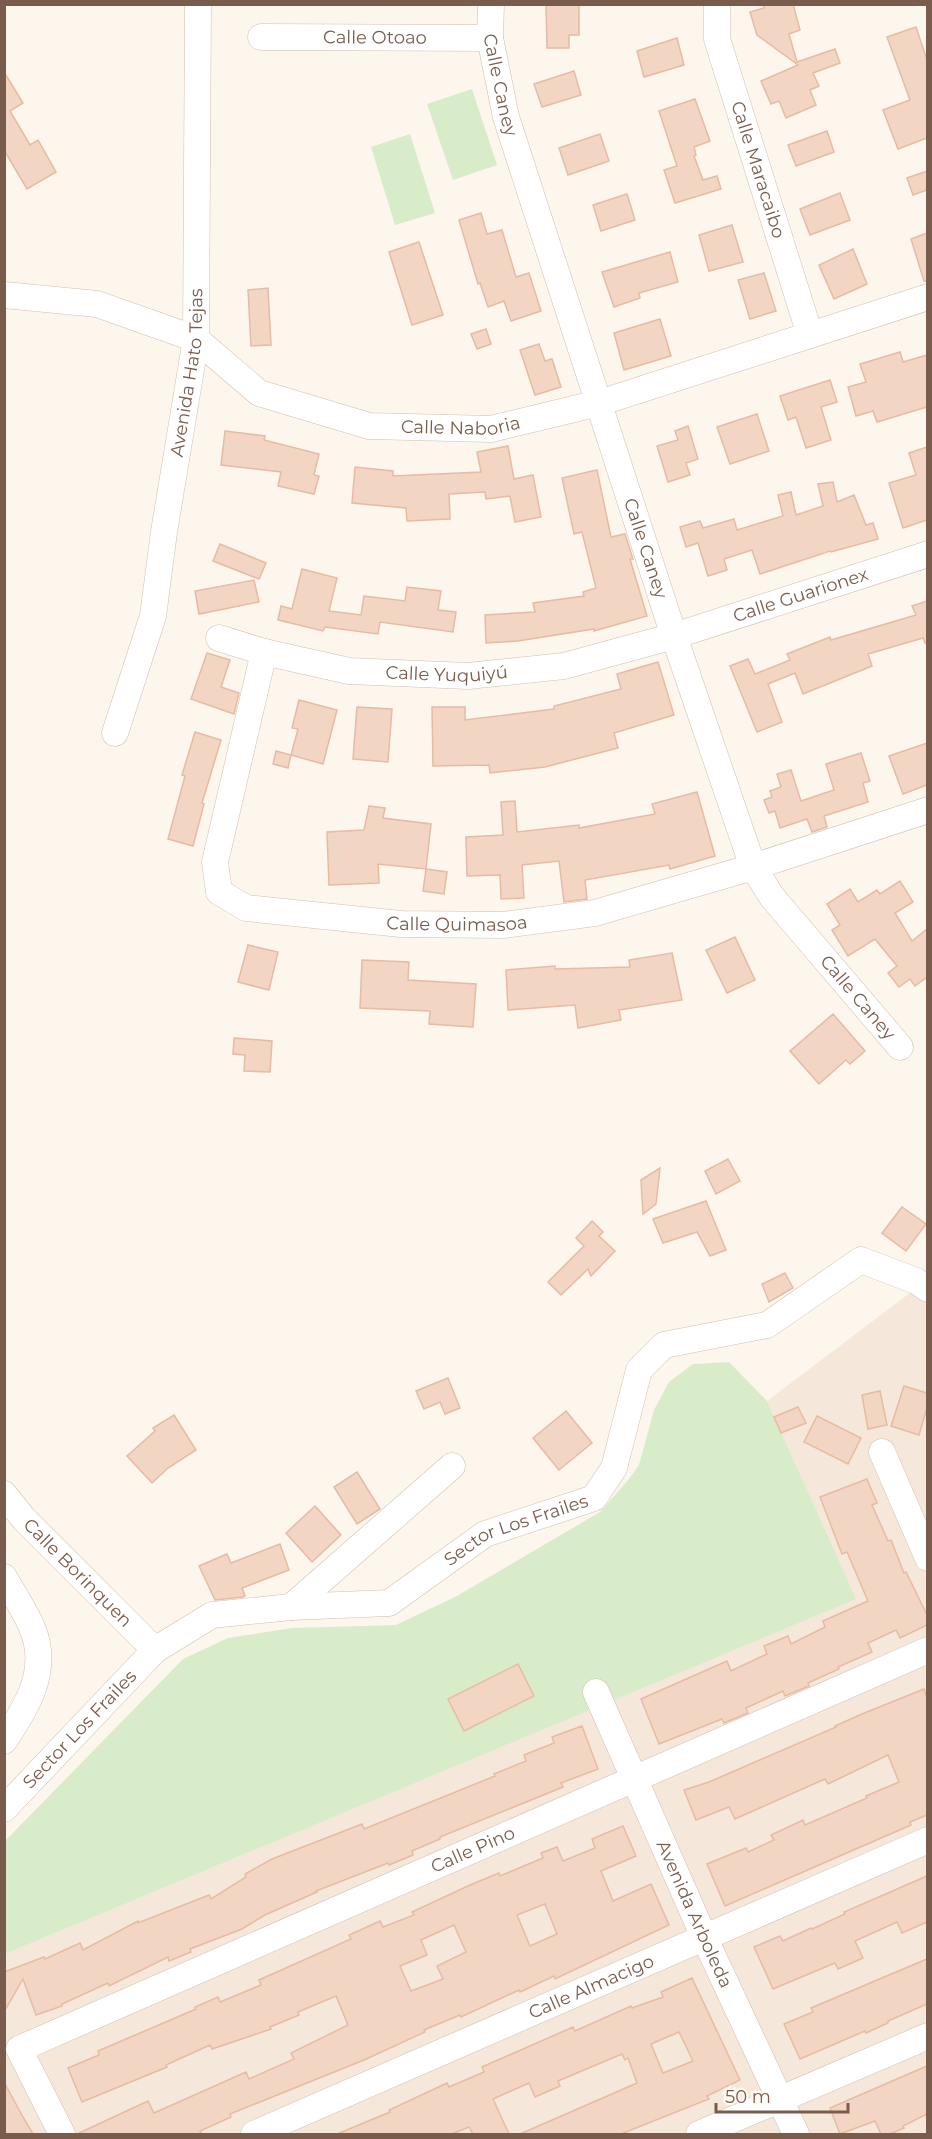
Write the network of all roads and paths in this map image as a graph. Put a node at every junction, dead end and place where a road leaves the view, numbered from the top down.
1 (198, 4) edge
2 (491, 4) edge
3 (717, 4) edge
4 (261, 37) dead end
5 (490, 38) junction
6 (4, 280) edge
7 (5, 295) edge
8 (927, 297) edge
9 (810, 335) junction
10 (196, 339) junction
11 (599, 403) junction
12 (927, 554) edge
13 (674, 636) junction
14 (219, 638) dead end
15 (264, 652) junction
16 (115, 733) dead end
17 (927, 810) edge
18 (753, 867) junction
19 (900, 1047) dead end
20 (922, 1285) edge
21 (882, 1452) dead end
22 (452, 1466) dead end
23 (4, 1494) edge
24 (927, 1558) edge
25 (4, 1577) edge
26 (291, 1607) junction
27 (155, 1650) junction
28 (927, 1650) edge
29 (596, 1692) dead end
30 (4, 1741) edge
31 (635, 1778) junction
32 (4, 1809) edge
33 (927, 1840) edge
34 (705, 1937) junction
35 (927, 2036) edge
36 (780, 2100) junction
37 (62, 2134) edge
38 (254, 2134) edge
39 (699, 2134) edge
40 (796, 2134) edge

1 - 10 street, Avenida Hato Tejas
2 - 5 street, Calle Caney
3 - 9 street, Calle Maracaibo
4 - 5 street, Calle Otoao
5 - 11 street, Calle Caney
6 - 7 street
7 - 10 street, Calle Naboria
8 - 9 street, Calle Naboria
9 - 11 street, Calle Naboria
10 - 11 street, Calle Naboria
10 - 16 street, Avenida Hato Tejas
11 - 13 street, Calle Caney
12 - 13 street, Calle Guarionex
13 - 15 street, Calle Yuquiyú
13 - 18 street, Calle Caney
14 - 15 street, Calle Yuquiyú
15 - 18 street, Calle Quimasoa
17 - 18 street, Calle Quimasoa
18 - 19 street, Calle Caney
20 - 26 street, Sector Los Frailes
21 - 24 street
22 - 26 street
23 - 27 street, Calle Borinquen
25 - 30 street
26 - 27 street, Sector Los Frailes
27 - 32 street, Sector Los Frailes
28 - 31 street, Calle Pino
29 - 31 street, Avenida Arboleda
31 - 34 street, Avenida Arboleda
31 - 37 street, Calle Pino
33 - 34 street, Calle Almacigo
34 - 36 street, Avenida Arboleda
34 - 38 street, Calle Almacigo
35 - 36 street
36 - 39 street
36 - 40 street, Avenida Arboleda

